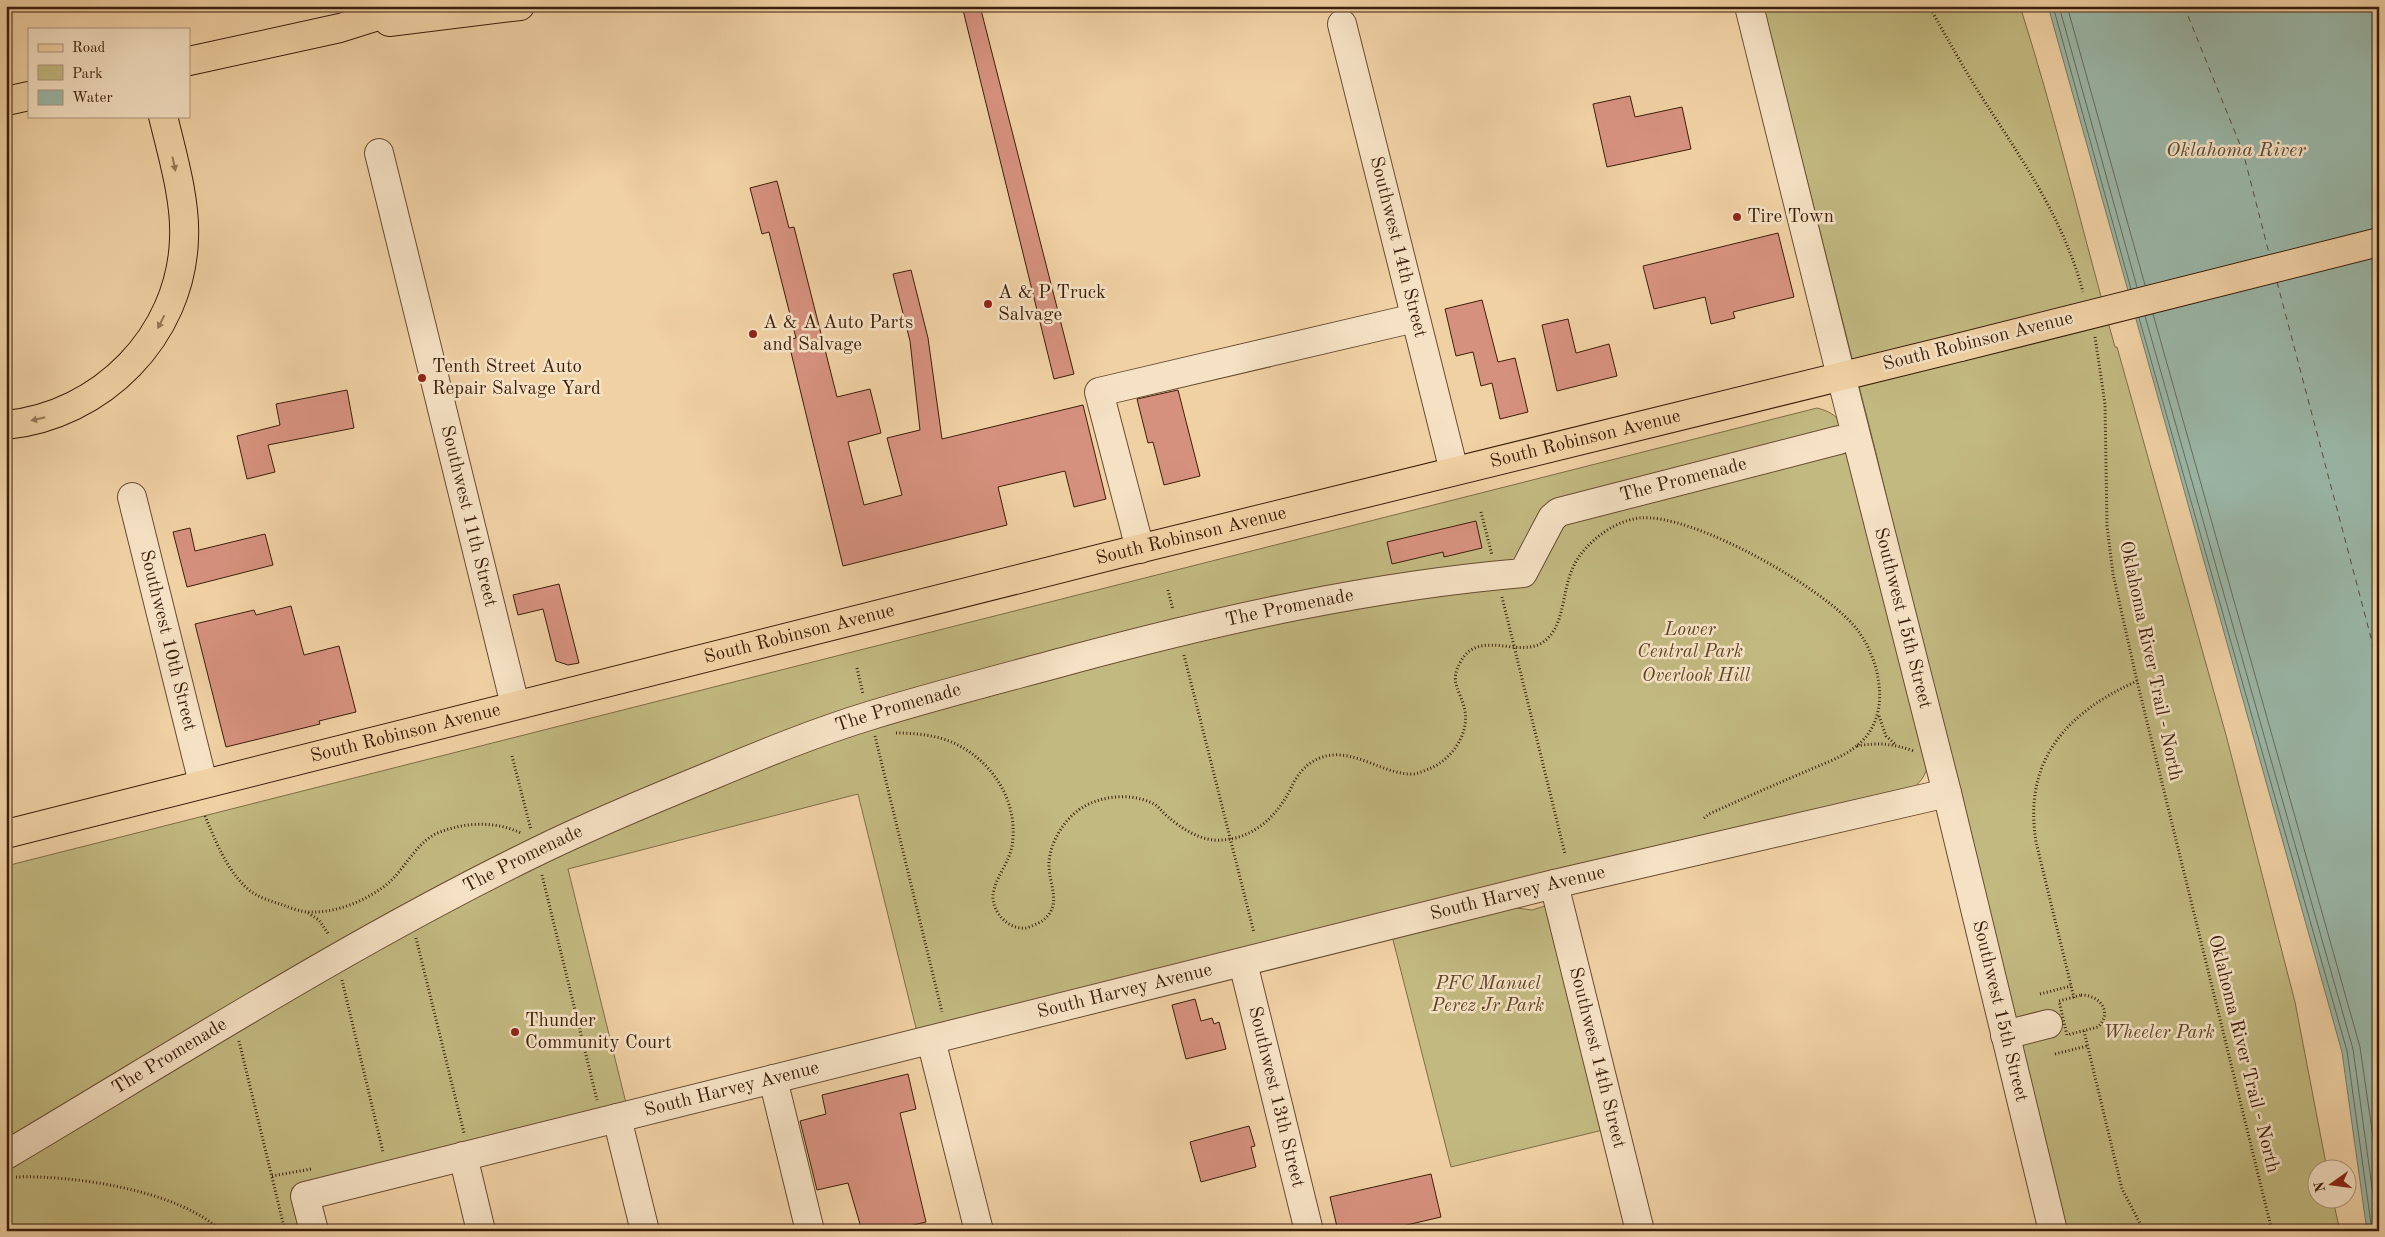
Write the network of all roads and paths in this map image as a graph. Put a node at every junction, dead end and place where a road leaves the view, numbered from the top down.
1 (410, 6) edge
2 (520, 6) edge
3 (1749, 6) edge
4 (1929, 6) edge
5 (1342, 24) dead end
6 (340, 28) junction
7 (190, 61) edge
8 (28, 96) edge
9 (6, 101) edge
10 (163, 118) edge
11 (379, 153) dead end
12 (2379, 242) edge
13 (2085, 298) dead end
14 (1415, 318) junction
15 (2094, 334) dead end
16 (1841, 376) junction
17 (6, 424) edge
18 (1839, 440) dead end
19 (1454, 471) junction
20 (132, 497) dead end
21 (1481, 512) dead end
22 (1140, 549) junction
23 (1496, 575) junction
24 (1168, 590) dead end
25 (1178, 631) junction
26 (1514, 646) junction
27 (857, 668) dead end
28 (2137, 681) junction
29 (515, 705) junction
30 (1878, 716) junction
31 (875, 729) junction
32 (889, 734) dead end
33 (1895, 744) junction
34 (1857, 746) junction
35 (1919, 754) dead end
36 (512, 756) dead end
37 (203, 783) junction
38 (1947, 793) junction
39 (205, 816) dead end
40 (1703, 819) dead end
41 (6, 834) edge
42 (1231, 839) junction
43 (534, 846) junction
44 (1565, 854) dead end
45 (1554, 884) junction
46 (308, 912) junction
47 (410, 916) junction
48 (1254, 933) dead end
49 (336, 956) junction
50 (1243, 963) junction
51 (2071, 986) junction
52 (2040, 994) dead end
53 (2074, 998) junction
54 (942, 1012) dead end
55 (234, 1018) junction
56 (2048, 1024) dead end
57 (2084, 1031) junction
58 (2005, 1035) junction
59 (931, 1040) junction
60 (2088, 1046) junction
61 (2055, 1054) dead end
62 (773, 1079) junction
63 (608, 1110) junction
64 (464, 1145) junction
65 (383, 1152) dead end
66 (10, 1166) edge
67 (311, 1169) dead end
68 (272, 1176) junction
69 (221, 1231) edge
70 (285, 1231) edge
71 (314, 1231) edge
72 (481, 1231) edge
73 (645, 1231) edge
74 (810, 1231) edge
75 (979, 1231) edge
76 (1309, 1231) edge
77 (1640, 1231) edge
78 (2053, 1231) edge
79 (2144, 1231) edge
80 (2272, 1231) edge

1 - 6 main road
2 - 6 main road
3 - 16 street, Southwest 15th Street
4 - 13 path
5 - 14 street, Southwest 14th Street
6 - 7 main road
8 - 9 main road
10 -> 17 main road
11 - 29 street, Southwest 11th Street
12 - 16 main road, South Robinson Avenue, bridge
14 - 19 street, Southwest 14th Street
14 - 22 street
15 - 28 path, Oklahoma River Trail - North
16 - 19 main road, South Robinson Avenue
16 - 38 street, Southwest 15th Street
18 - 23 street, The Promenade
19 - 22 main road, South Robinson Avenue
20 - 37 street, Southwest 10th Street
21 - 23 path
22 - 29 main road, South Robinson Avenue
23 - 25 street, The Promenade
23 - 26 path
24 - 25 path
25 - 31 street, The Promenade
25 - 42 path
26 - 30 path
26 - 42 path
26 - 44 path
27 - 31 path
28 - 51 path
28 - 80 path, Oklahoma River Trail - North
29 - 37 main road, South Robinson Avenue
30 - 33 path
30 - 34 path
31 - 43 street, The Promenade
31 - 54 path
32 - 42 path
33 - 34 path
33 - 35 path
34 - 40 path
36 - 43 path
37 - 41 main road, South Robinson Avenue
38 - 45 street, South Harvey Avenue
38 - 58 street, Southwest 15th Street
39 - 46 path
42 - 48 path
43 - 46 path
43 - 47 street, The Promenade
43 - 63 path
45 - 50 street, South Harvey Avenue
45 - 77 street, Southwest 14th Street
46 - 49 path
47 - 49 street, The Promenade
47 - 64 path
49 - 55 street, The Promenade
49 - 65 path
50 - 59 street, South Harvey Avenue
50 - 76 street, Southwest 13th Street
51 - 52 path
51 - 53 path
53 - 57 path
53 - 57 path
55 - 66 street, The Promenade
55 - 68 path
56 - 58 street
57 - 60 path
58 - 78 street, Southwest 15th Street
59 - 62 street, South Harvey Avenue
59 - 75 street
60 - 61 path
60 - 79 path
62 - 63 street, South Harvey Avenue
62 - 74 street
63 - 64 street, South Harvey Avenue
63 - 73 street
64 - 71 street, South Harvey Avenue
64 - 72 street
66 - 69 path
67 - 68 path
68 - 70 path

